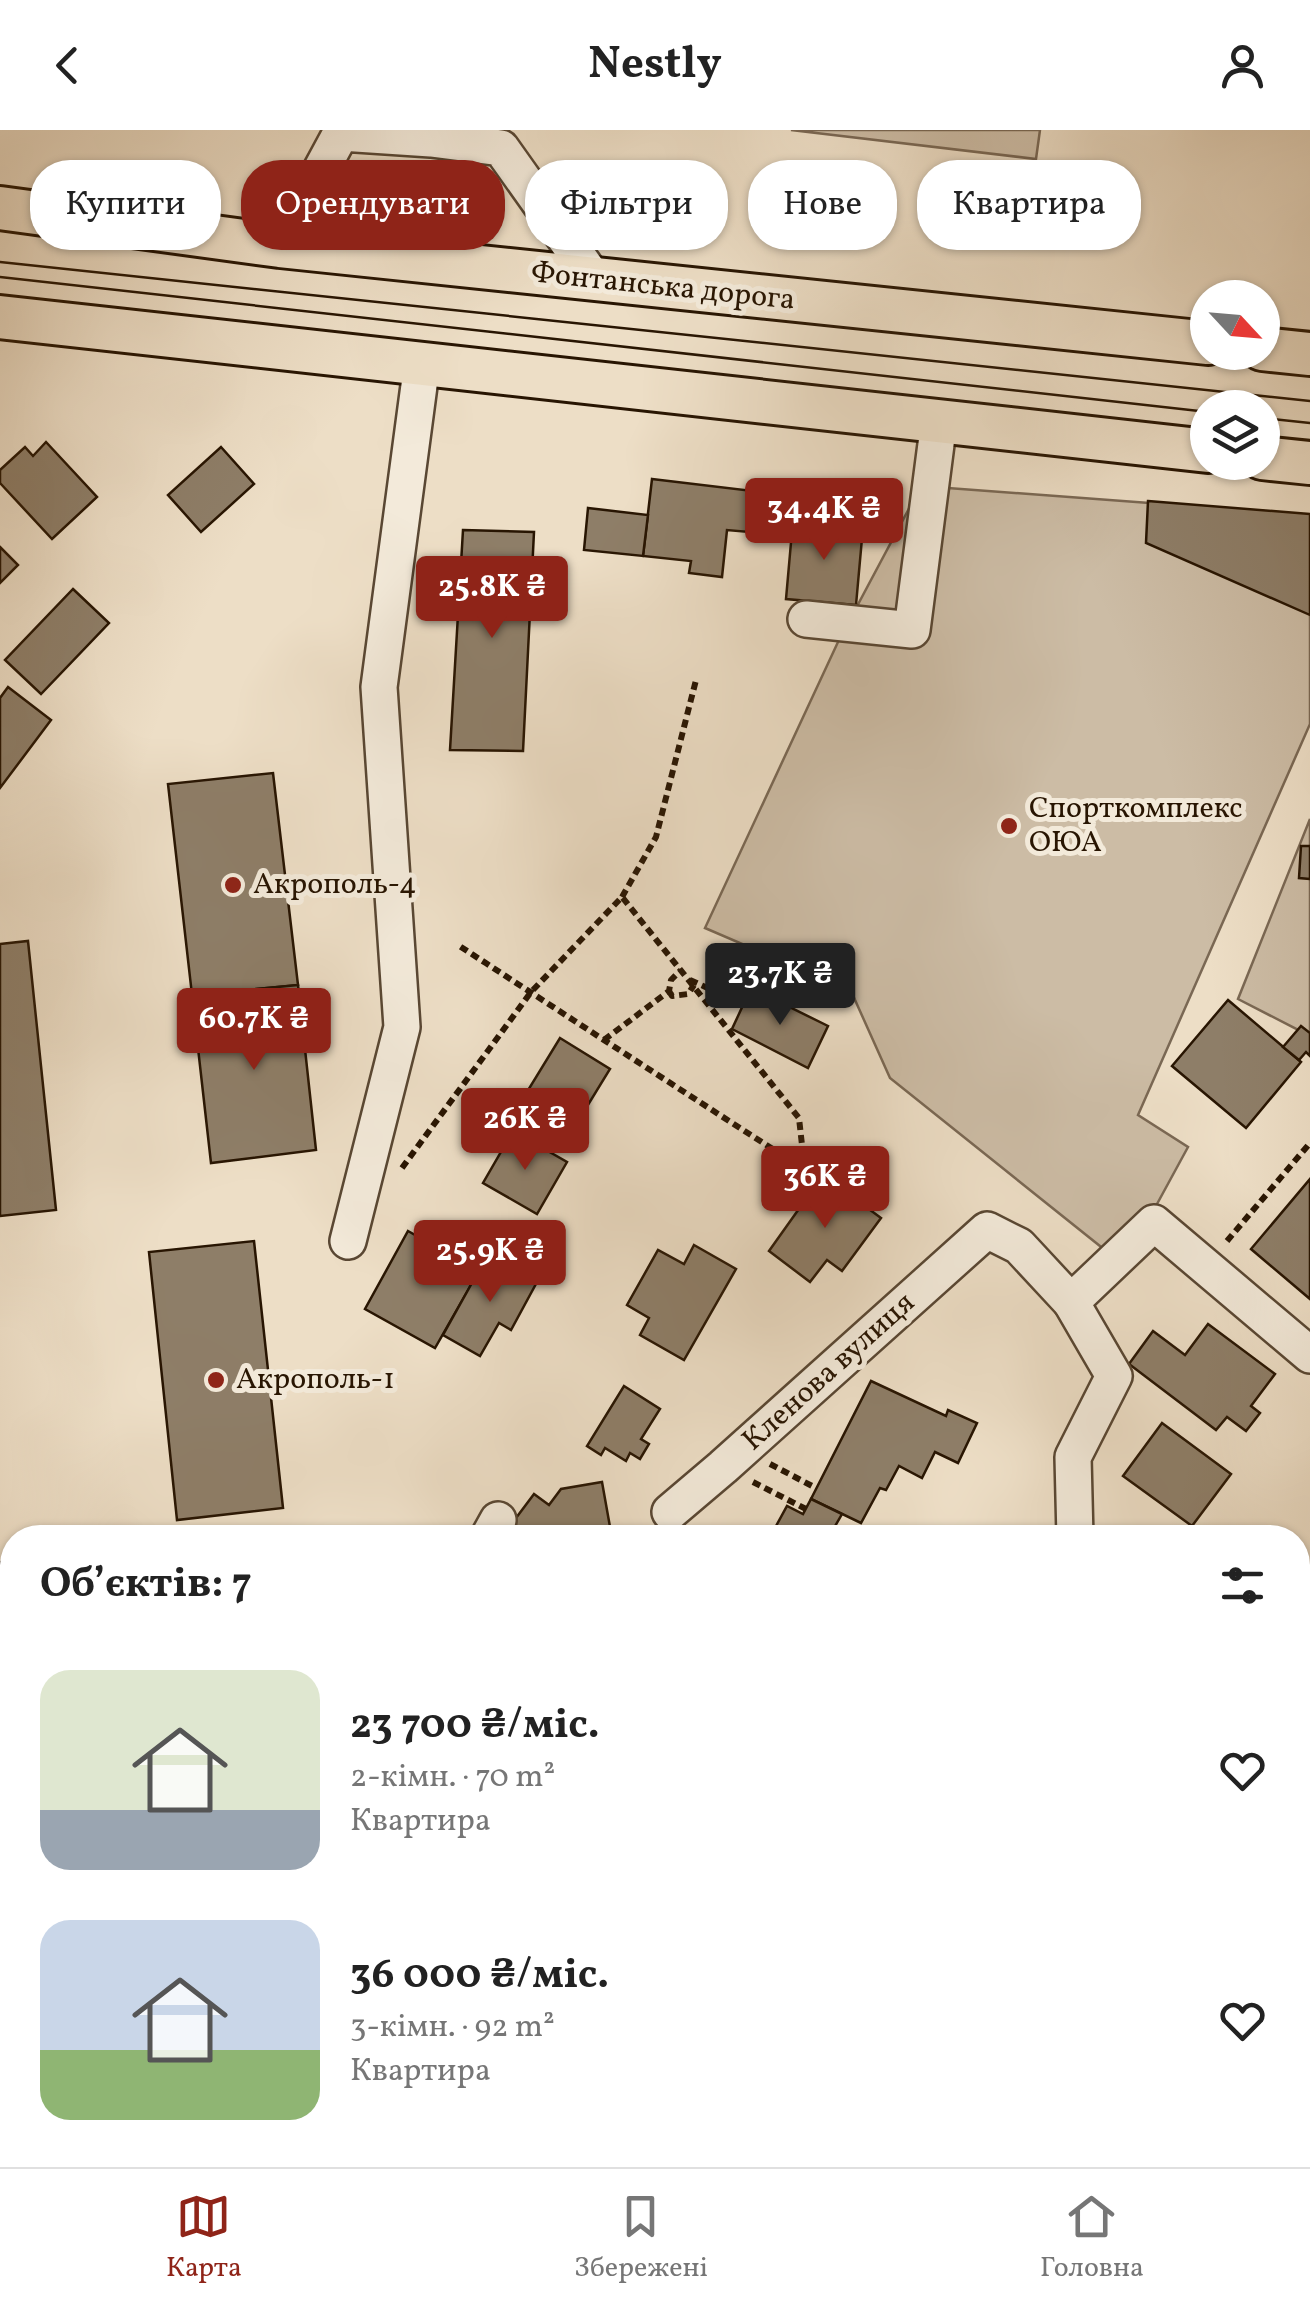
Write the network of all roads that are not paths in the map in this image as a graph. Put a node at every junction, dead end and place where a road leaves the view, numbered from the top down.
1 (326, 160) edge
2 (0, 208) edge
3 (241, 241) edge
4 (318, 250) edge
5 (594, 279) junction
6 (0, 317) edge
7 (1190, 341) edge
8 (1280, 351) edge
9 (1310, 354) edge
10 (422, 364) junction
11 (939, 421) junction
12 (1190, 449) edge
13 (1280, 460) edge
14 (1310, 463) edge
15 (806, 620) dead end
16 (348, 1241) dead end
17 (1071, 1302) junction
18 (1310, 1356) edge
19 (670, 1512) dead end
20 (1075, 1525) edge

1 - 5 street
2 - 3 main road, Фонтанська дорога
4 - 5 main road, Фонтанська дорога
5 - 7 main road, Фонтанська дорога
6 - 10 main road
8 - 9 main road
10 - 11 main road
10 - 16 street
11 - 12 main road
11 - 15 street
13 - 14 main road
17 - 18 street
17 - 19 street, Кленова вулиця
17 - 20 street

